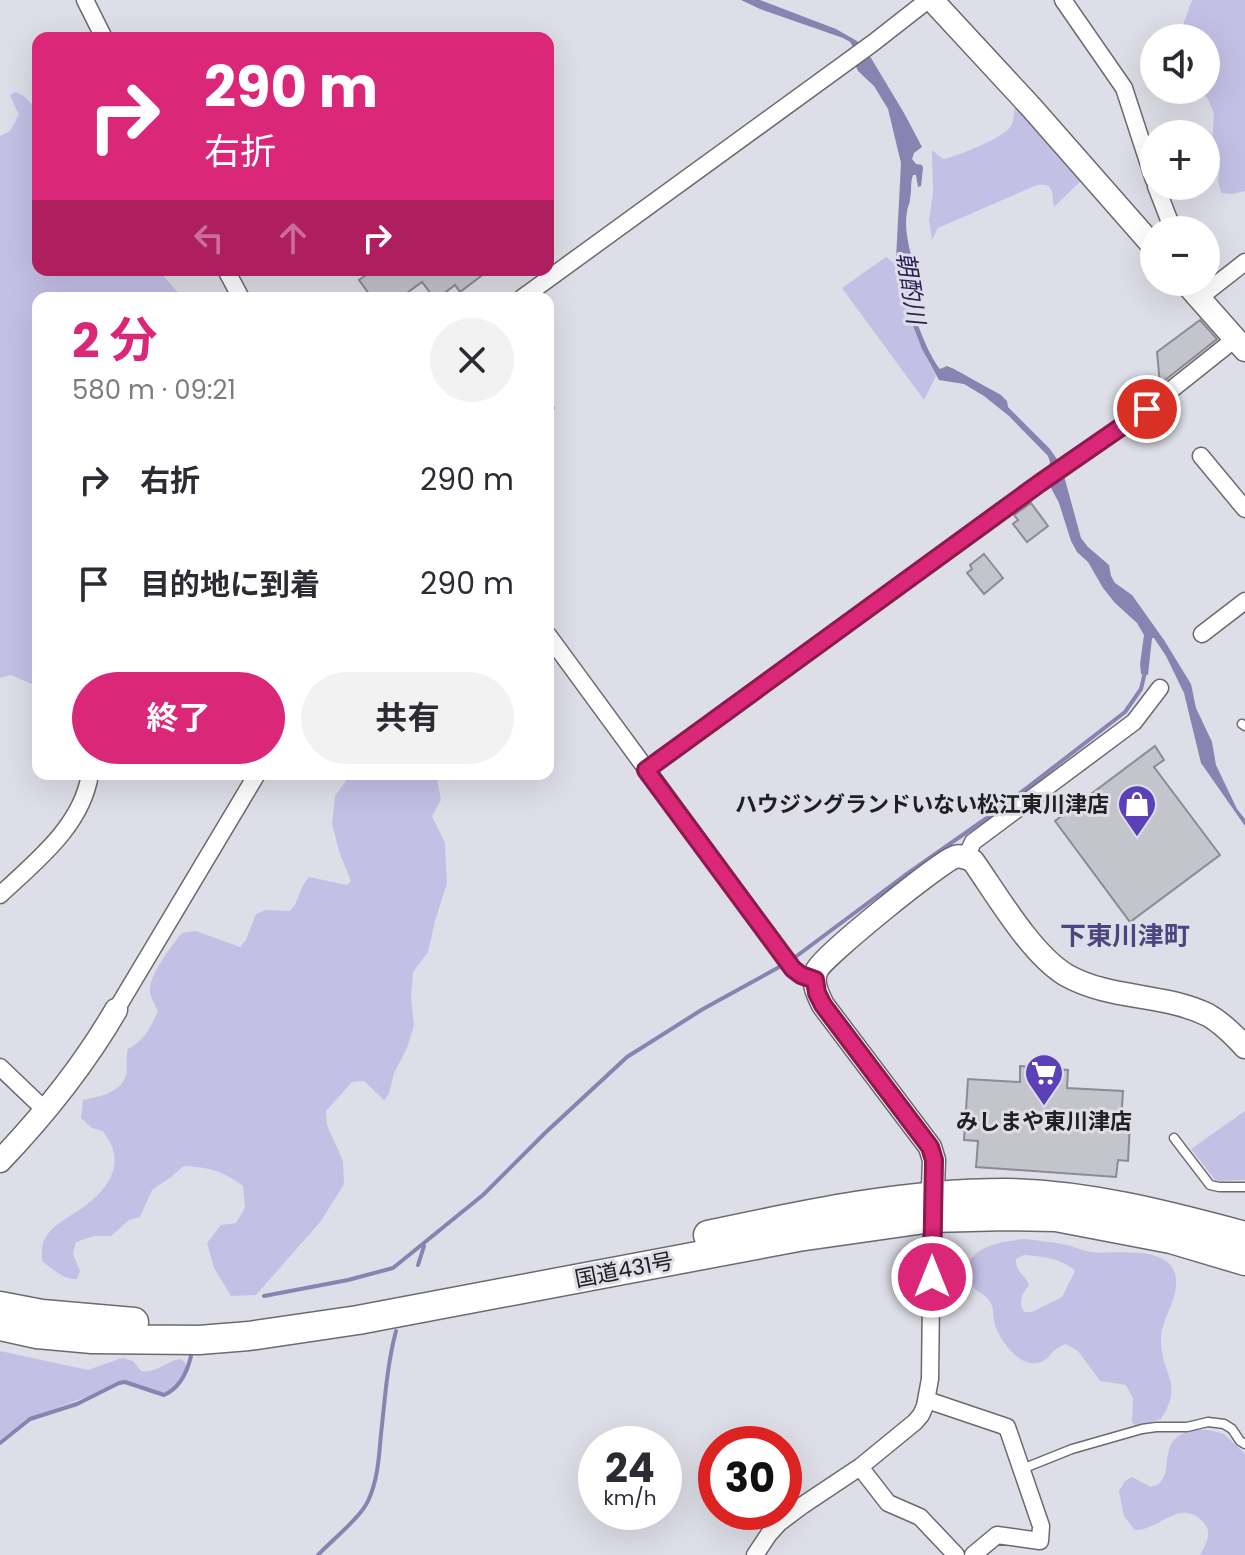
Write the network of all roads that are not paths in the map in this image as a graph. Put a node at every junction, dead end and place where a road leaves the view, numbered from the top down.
1 (85, 0) edge
2 (930, 0) edge
3 (1063, 0) edge
4 (101, 32) edge
5 (1140, 137) edge
6 (1140, 231) edge
7 (1245, 262) edge
8 (554, 275) edge
9 (1220, 275) edge
10 (552, 276) edge
11 (530, 292) edge
12 (1197, 296) edge
13 (1240, 345) edge
14 (1201, 456) dead end
15 (1245, 509) edge
16 (1245, 601) edge
17 (1202, 634) dead end
18 (554, 643) edge
19 (1160, 688) dead end
20 (646, 770) junction
21 (89, 780) edge
22 (253, 780) edge
23 (966, 857) junction
24 (0, 895) edge
25 (815, 980) junction
26 (116, 1010) joint
27 (1245, 1047) edge
28 (0, 1067) edge
29 (45, 1110) junction
30 (1174, 1138) dead end
31 (0, 1161) edge
32 (1245, 1187) edge
33 (932, 1208) junction
34 (1245, 1236) edge
35 (1245, 1261) edge
36 (0, 1306) edge
37 (0, 1326) edge
38 (927, 1400) junction
39 (1245, 1444) edge
40 (860, 1467) junction
41 (1022, 1469) junction
42 (1039, 1548) edge
43 (755, 1555) edge
44 (956, 1555) edge
45 (973, 1555) edge

1 - 4 street
2 - 6 street
2 - 8 street
3 - 5 street
7 - 9 street
10 - 11 street
12 - 13 street
13 - 20 street
14 - 15 street
16 - 17 street
18 - 20 street
19 - 23 street
20 - 25 street
21 - 24 street
22 - 26 street
23 - 25 street
23 - 27 street
25 - 33 street
26 - 29 street
28 - 29 street
29 - 31 street
30 - 32 lane
33 - 34 highway, 国道431号
33 - 35 highway, 国道431号
33 - 36 highway, 国道431号
33 - 37 highway, 国道431号
33 - 38 street
38 - 40 street
38 - 41 street
39 - 41 lane
40 - 43 street
40 - 44 street
41 - 42 street
42 - 45 street

